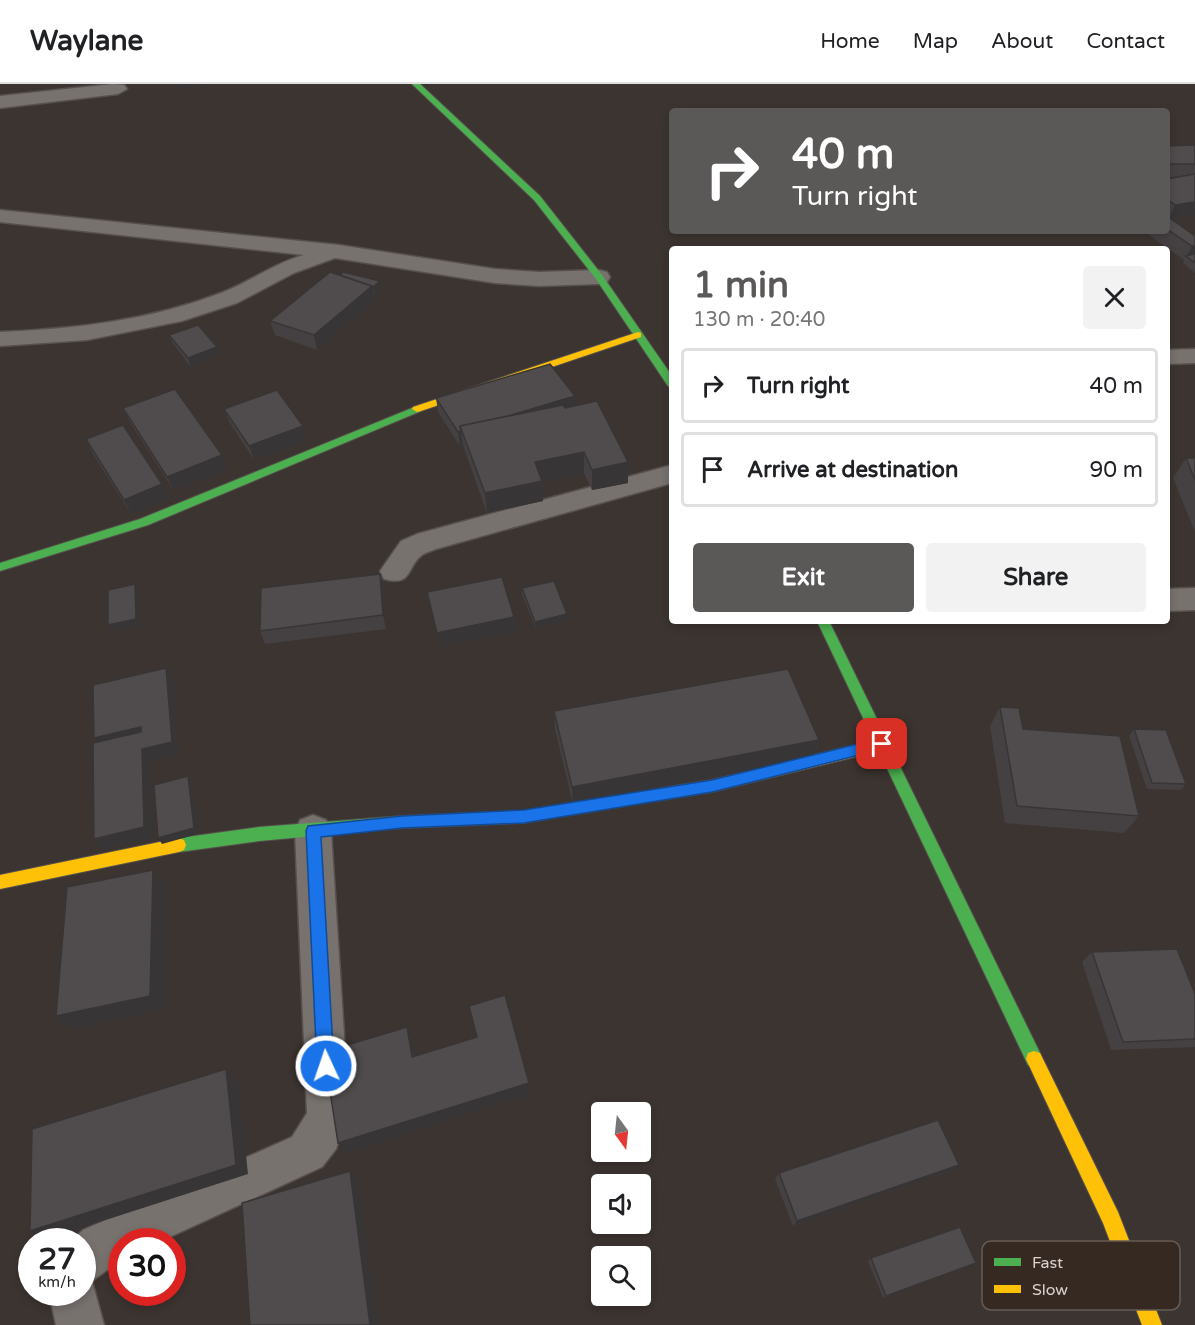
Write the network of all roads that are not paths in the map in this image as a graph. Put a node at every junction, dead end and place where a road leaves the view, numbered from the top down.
1 (416, 84) edge
2 (118, 89) dead end
3 (0, 102) edge
4 (0, 216) edge
5 (269, 245) junction
6 (339, 252) junction
7 (287, 268) junction
8 (598, 277) junction
9 (638, 335) junction
10 (0, 339) edge
11 (1195, 356) edge
12 (1170, 357) edge
13 (669, 380) edge
14 (669, 475) edge
15 (0, 567) edge
16 (395, 571) dead end
17 (1195, 599) edge
18 (1170, 600) edge
19 (824, 624) edge
20 (882, 744) junction
21 (313, 831) junction
22 (0, 882) edge
23 (1120, 1241) edge
24 (96, 1249) edge
25 (76, 1306) edge
26 (1146, 1310) edge
27 (80, 1325) edge
28 (1152, 1325) edge

1 - 8 street
2 - 3 street
4 - 5 street
5 - 6 street
5 - 7 street
6 - 7 street
6 - 8 street
7 - 10 street
8 - 9 street
9 - 13 street
9 - 15 street
11 - 12 street
14 - 16 street
17 - 18 street
19 - 20 street
20 - 21 street
20 - 23 street
21 - 22 street
21 - 24 street
25 - 27 street
26 - 28 street

